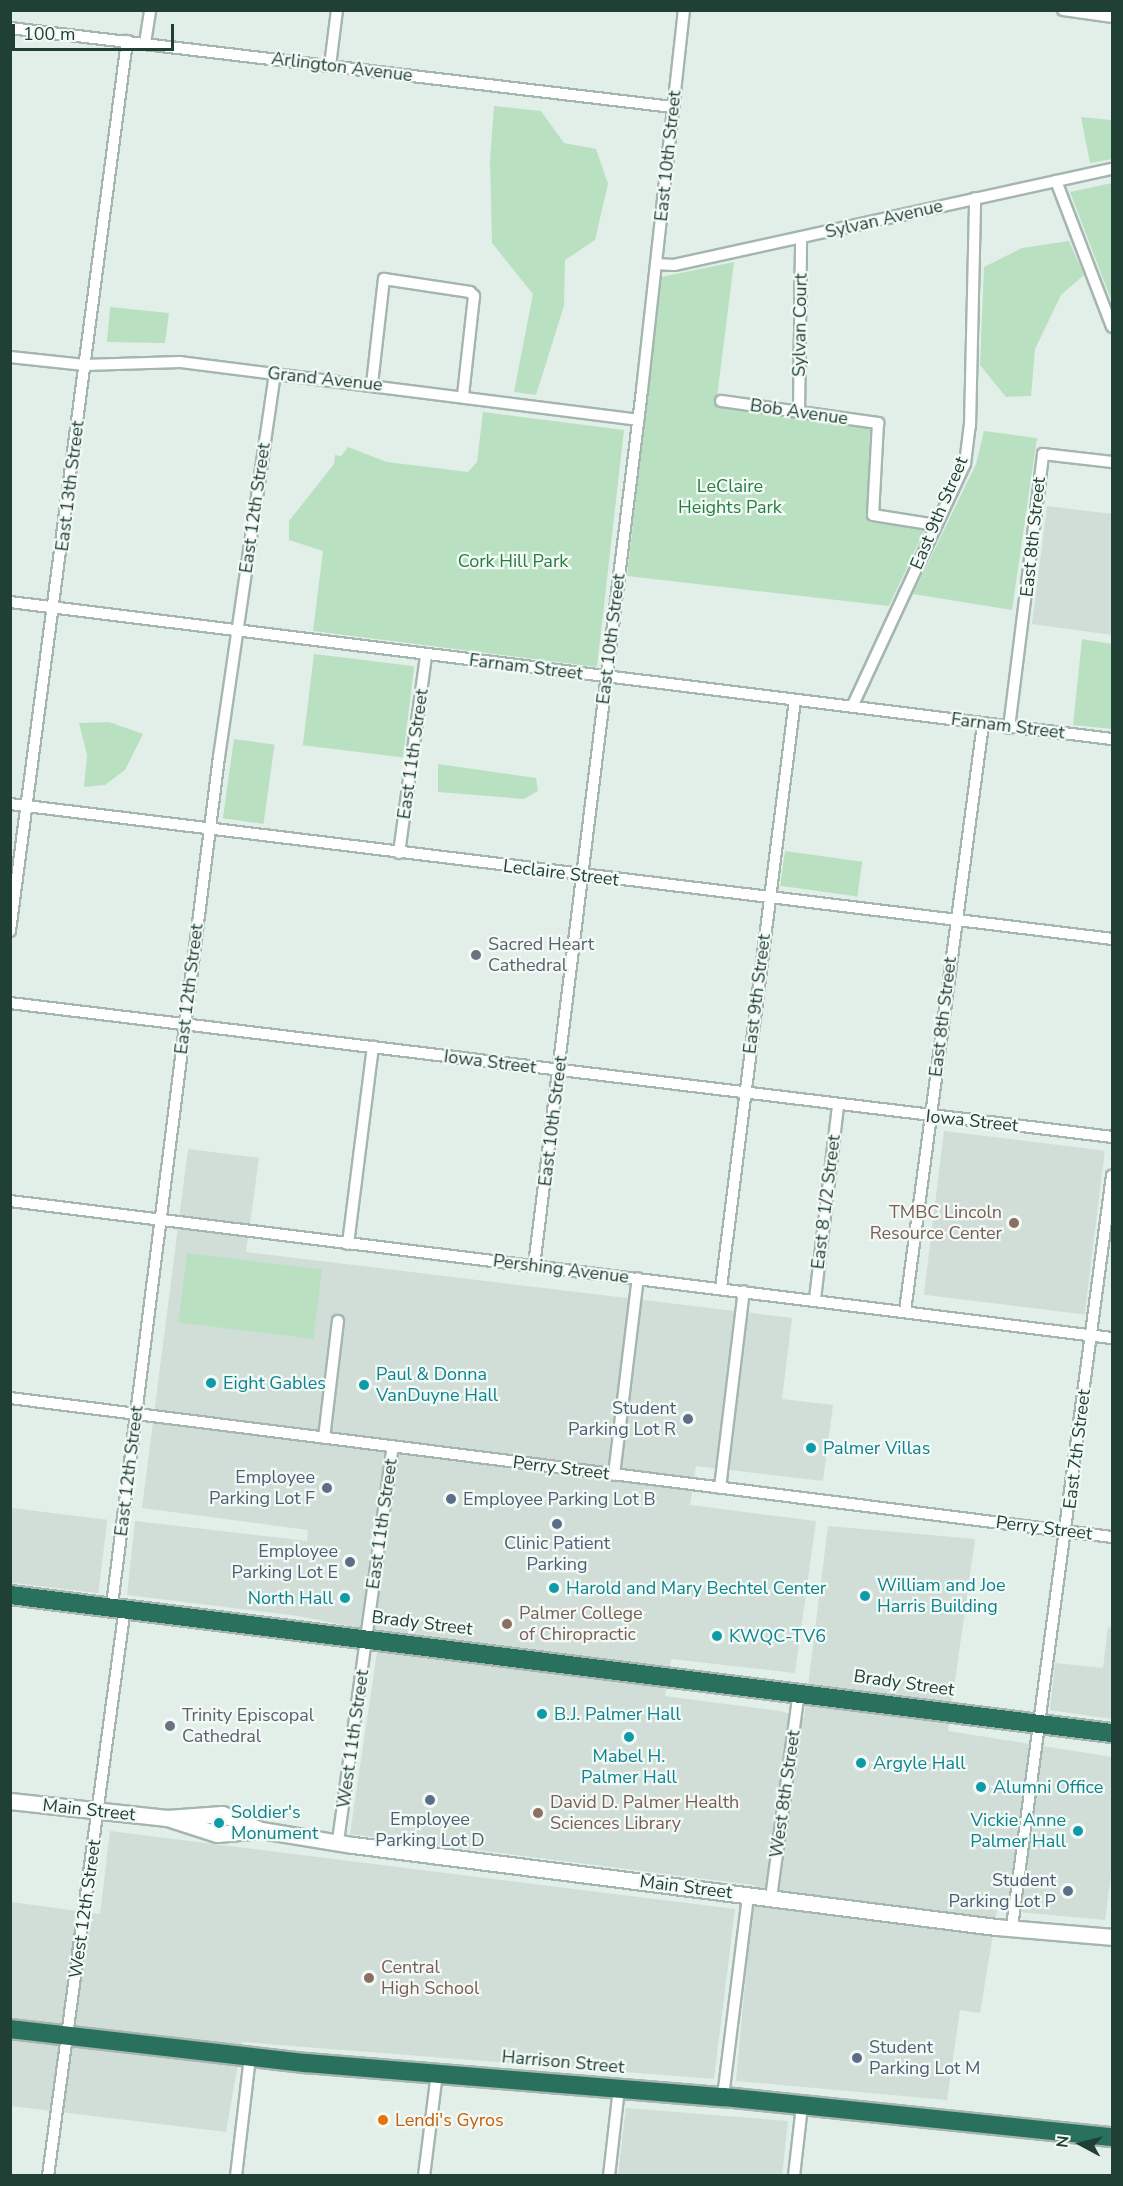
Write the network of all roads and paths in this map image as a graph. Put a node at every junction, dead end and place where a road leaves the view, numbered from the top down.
1 (150, 10) edge
2 (337, 10) edge
3 (684, 10) edge
4 (1063, 10) edge
5 (1113, 17) edge
6 (10, 28) edge
7 (127, 41) junction
8 (146, 43) junction
9 (330, 66) junction
10 (673, 107) junction
11 (1113, 169) edge
12 (1056, 181) junction
13 (975, 198) junction
14 (801, 238) junction
15 (656, 264) junction
16 (1113, 327) edge
17 (10, 357) edge
18 (85, 365) junction
19 (275, 374) junction
20 (372, 384) junction
21 (463, 396) junction
22 (721, 401) dead end
23 (799, 411) junction
24 (638, 420) junction
25 (1113, 462) edge
26 (936, 525) junction
27 (10, 602) edge
28 (54, 608) junction
29 (237, 632) junction
30 (426, 655) junction
31 (606, 676) junction
32 (795, 700) junction
33 (852, 707) junction
34 (983, 724) junction
35 (1009, 728) junction
36 (1113, 739) edge
37 (10, 804) edge
38 (27, 806) junction
39 (210, 828) junction
40 (399, 854) junction
41 (583, 876) junction
42 (769, 898) junction
43 (955, 922) junction
44 (10, 932) edge
45 (1113, 939) edge
46 (10, 1003) edge
47 (185, 1024) junction
48 (373, 1047) junction
49 (559, 1071) junction
50 (745, 1094) junction
51 (838, 1105) junction
52 (930, 1117) junction
53 (1113, 1137) edge
54 (1113, 1176) edge
55 (10, 1201) edge
56 (160, 1221) junction
57 (348, 1244) junction
58 (534, 1266) junction
59 (638, 1278) junction
60 (721, 1288) junction
61 (744, 1291) junction
62 (815, 1299) junction
63 (905, 1311) junction
64 (338, 1321) dead end
65 (1092, 1335) junction
66 (1113, 1338) edge
67 (10, 1398) edge
68 (136, 1413) junction
69 (324, 1438) junction
70 (393, 1448) junction
71 (614, 1475) junction
72 (720, 1488) junction
73 (1066, 1531) junction
74 (1113, 1537) edge
75 (10, 1595) edge
76 (119, 1606) junction
77 (367, 1637) junction
78 (799, 1691) junction
79 (1040, 1723) junction
80 (1113, 1732) edge
81 (10, 1801) edge
82 (98, 1812) junction
83 (338, 1841) junction
84 (748, 1895) junction
85 (771, 1898) junction
86 (1012, 1927) junction
87 (1113, 1937) edge
88 (10, 2029) edge
89 (65, 2036) junction
90 (250, 2057) junction
91 (436, 2073) junction
92 (620, 2088) junction
93 (723, 2097) junction
94 (802, 2106) junction
95 (1113, 2137) edge
96 (48, 2175) edge
97 (236, 2175) edge
98 (424, 2175) edge
99 (609, 2175) edge
100 (794, 2175) edge

1 - 8 street
2 - 9 street
3 - 10 street, East 10th Street
4 - 5 street
6 - 7 street, Arlington Avenue
7 - 8 street, Arlington Avenue
7 - 18 street, East 13th Street
8 - 9 street, Arlington Avenue
9 - 10 street, Arlington Avenue
10 - 15 street, East 10th Street
11 - 12 street, Sylvan Avenue
12 - 13 street, Sylvan Avenue
12 - 16 street
13 - 14 street, Sylvan Avenue
13 - 26 street, East 9th Street
14 - 15 street, Sylvan Avenue
14 - 23 street, Sylvan Court
15 - 24 street, East 10th Street
17 - 18 street, Grand Avenue
18 - 19 street, Grand Avenue
18 - 28 street, East 13th Street
19 - 20 street, Grand Avenue
19 - 29 street, East 12th Street
20 - 21 street, Grand Avenue
20 - 21 street
21 - 24 street, Grand Avenue
22 - 23 street, Bob Avenue
23 - 26 street, Bob Avenue
24 - 31 street, East 10th Street
25 - 35 street, East 8th Street
26 - 33 street, East 9th Street
27 - 28 street, Farnam Street
28 - 29 street, Farnam Street
28 - 38 street, East 13th Street
29 - 30 street, Farnam Street
29 - 39 street, East 12th Street
30 - 31 street, Farnam Street
30 - 40 street, East 11th Street
31 - 32 street, Farnam Street
31 - 41 street, East 10th Street
32 - 33 street, Farnam Street
32 - 42 street, East 9th Street
33 - 34 street, Farnam Street
34 - 35 street, Farnam Street
34 - 43 street, East 8th Street
35 - 36 street, Farnam Street
37 - 38 street, Leclaire Street
38 - 39 street, Leclaire Street
38 - 44 street, East 13th Street
39 - 40 street, Leclaire Street
39 - 47 street, East 12th Street
40 - 41 street, Leclaire Street
41 - 42 street, Leclaire Street
41 - 49 street, East 10th Street
42 - 43 street, Leclaire Street
42 - 50 street, East 9th Street
43 - 45 street, Leclaire Street
43 - 52 street, East 8th Street
46 - 47 street, Iowa Street
47 - 48 street, Iowa Street
47 - 56 street, East 12th Street
48 - 49 street, Iowa Street
48 - 57 street
49 - 50 street, Iowa Street
49 - 58 street, East 10th Street
50 - 51 street, Iowa Street
50 - 60 street, East 9th Street
51 - 52 street, Iowa Street
51 - 62 street, East 8 1/2 Street
52 - 53 street, Iowa Street
52 - 63 street, East 8th Street
54 - 65 street, East 7th Street
55 - 56 street, Pershing Avenue
56 - 57 street, Pershing Avenue
56 - 68 street, East 12th Street
57 - 58 street, Pershing Avenue
58 - 59 street, Pershing Avenue
59 - 60 street, Pershing Avenue
59 - 71 street
60 - 61 street, Pershing Avenue
61 - 62 street, Pershing Avenue
61 - 72 street
62 - 63 street, Pershing Avenue
63 - 65 street, Pershing Avenue
64 - 69 street
65 - 66 street, Pershing Avenue
65 - 73 street, East 7th Street
67 - 68 street, Perry Street
68 - 69 street, Perry Street
68 - 76 street, East 12th Street
69 - 70 street, Perry Street
70 - 71 street, Perry Street
70 - 77 street, East 11th Street
71 - 72 street, Perry Street
72 - 73 street, Perry Street
73 - 74 street, Perry Street
73 - 79 street, East 7th Street
75 - 76 highway, Brady Street
76 - 77 highway, Brady Street
76 - 82 street, West 12th Street
77 - 78 highway, Brady Street
77 - 83 street, West 11th Street
78 - 79 highway, Brady Street
78 - 85 street, West 8th Street
79 - 80 highway, Brady Street
79 - 86 street, East 7th Street
81 - 82 street, Main Street
82 - 83 street, Main Street
82 - 89 street, West 12th Street
83 - 84 street, Main Street
84 - 85 street, Main Street
84 - 93 street
85 - 86 street, Main Street
86 - 87 street, Main Street
88 - 89 highway, Harrison Street
89 - 90 highway, Harrison Street
89 - 96 street, West 12th Street
90 - 91 highway, Harrison Street
90 - 97 street
91 - 92 highway, Harrison Street
91 - 98 street
92 - 93 highway, Harrison Street
92 - 99 street
93 - 94 highway, Harrison Street
94 - 95 highway, Harrison Street
94 - 100 street

